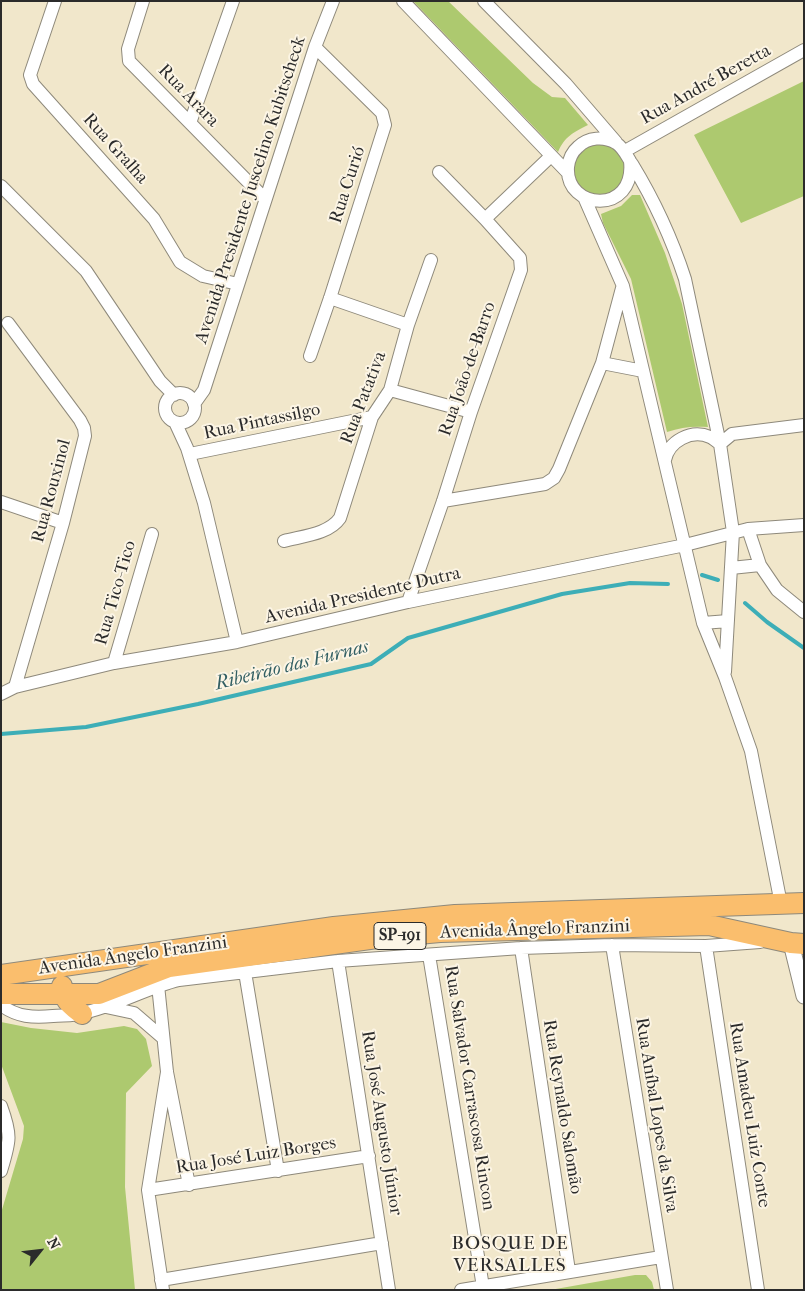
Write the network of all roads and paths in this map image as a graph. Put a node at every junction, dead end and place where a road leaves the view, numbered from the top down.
1 (54, 1) edge
2 (143, 1) edge
3 (233, 1) edge
4 (333, 1) edge
5 (403, 1) edge
6 (484, 1) edge
7 (315, 47) junction
8 (804, 50) edge
9 (190, 123) junction
10 (624, 152) junction
11 (551, 156) junction
12 (439, 172) dead end
13 (568, 173) junction
14 (1, 186) edge
15 (584, 197) junction
16 (265, 199) junction
17 (485, 219) junction
18 (431, 260) dead end
19 (238, 284) junction
20 (623, 286) junction
21 (330, 298) junction
22 (8, 323) dead end
23 (408, 325) junction
24 (310, 356) dead end
25 (602, 363) junction
26 (643, 371) junction
27 (160, 381) junction
28 (204, 390) junction
29 (390, 390) junction
30 (178, 394) junction
31 (194, 404) junction
32 (165, 411) junction
33 (471, 412) junction
34 (372, 417) junction
35 (192, 418) junction
36 (175, 422) junction
37 (804, 425) edge
38 (720, 444) junction
39 (188, 451) junction
40 (665, 460) junction
41 (443, 500) junction
42 (1, 502) edge
43 (63, 523) junction
44 (804, 525) edge
45 (748, 529) junction
46 (734, 532) junction
47 (152, 534) dead end
48 (284, 542) dead end
49 (685, 545) junction
50 (760, 565) junction
51 (731, 568) junction
52 (408, 602) junction
53 (804, 612) edge
54 (728, 621) junction
55 (703, 623) junction
56 (237, 642) junction
57 (114, 663) junction
58 (725, 677) junction
59 (14, 687) junction
60 (1, 694) edge
61 (804, 903) edge
62 (781, 904) junction
63 (792, 942) edge
64 (612, 945) junction
65 (706, 946) junction
66 (521, 948) junction
67 (429, 955) junction
68 (338, 961) junction
69 (73, 965) junction
70 (245, 972) junction
71 (1, 975) edge
72 (158, 985) junction
73 (1, 994) edge
74 (63, 995) junction
75 (804, 996) edge
76 (1, 1005) edge
77 (106, 1006) junction
78 (82, 1014) junction
79 (163, 1038) junction
80 (167, 1072) junction
81 (1, 1106) edge
82 (369, 1156) junction
83 (1, 1171) edge
84 (278, 1172) junction
85 (189, 1185) junction
86 (148, 1190) junction
87 (382, 1243) junction
88 (661, 1257) junction
89 (569, 1271) junction
90 (162, 1285) edge
91 (483, 1287) junction
92 (389, 1290) edge
93 (461, 1290) edge
94 (667, 1290) edge
95 (758, 1290) edge

1 - 19 street, Rua Gralha
2 - 9 street, Rua Arara
3 - 9 street
4 - 7 street, Avenida Presidente Juscelino Kubitscheck
5 - 11 street
6 - 10 street
7 - 16 street, Avenida Presidente Juscelino Kubitscheck
7 - 21 street, Rua Curió
8 - 10 street, Rua André Beretta
9 - 16 street, Rua Arara
10 - 13 street
10 - 15 street
10 - 38 street
11 - 13 street
11 - 17 street
12 - 17 street, Rua João-de-Barro
13 - 15 street
14 - 27 street
15 - 20 street
16 - 19 street, Avenida Presidente Juscelino Kubitscheck
17 - 33 street, Rua João-de-Barro
18 - 23 street, Rua Patativa
19 - 28 street, Avenida Presidente Juscelino Kubitscheck
20 - 25 street
20 - 26 street
21 - 23 street
21 - 24 street, Rua Curió
22 - 43 street, Rua Rouxinol
23 - 29 street, Rua Patativa
25 - 26 street
25 - 41 street
26 - 40 street
27 - 30 street
27 - 32 street
28 - 30 street
28 - 31 street, Avenida Presidente Juscelino Kubitscheck
29 - 33 street
29 - 34 street, Rua Patativa
30 - 31 street
30 - 32 street
31 - 35 street
32 - 36 street
33 - 41 street, Rua João-de-Barro
34 - 39 street, Rua Pintassilgo
34 - 48 street, Rua Patativa
35 - 36 street
35 - 39 street
36 - 39 street
37 - 38 street
38 - 40 street
38 - 46 street
39 - 56 street
40 - 49 street
41 - 52 street, Rua João-de-Barro
42 - 43 street
43 - 59 street, Rua Rouxinol
44 - 45 street, Avenida Presidente Dutra
45 - 46 street, Avenida Presidente Dutra
45 - 50 street
46 - 49 street, Avenida Presidente Dutra
46 - 51 street
47 - 57 street, Rua Tico-Tico
49 - 52 street, Avenida Presidente Dutra
49 - 55 street
50 - 51 street
50 - 53 street
51 - 54 street
52 - 56 street, Avenida Presidente Dutra
54 - 55 street
54 - 58 street
55 - 58 street
56 - 57 street, Avenida Presidente Dutra
57 - 59 street, Avenida Presidente Dutra
58 - 62 street
59 - 60 street, Avenida Presidente Dutra
61 - 62 main road, Avenida Ângelo Franzini / SP-191
62 - 69 main road, Avenida Ângelo Franzini / SP-191
63 - 65 street
63 - 74 main road, Avenida Ângelo Franzini / SP-191
63 - 75 street
64 - 65 street
64 - 66 street
64 - 88 street, Rua Aníbal Lopes da Silva
65 - 95 street, Rua Amadeu Luiz Conte
66 - 67 street
66 - 89 street, Rua Reynaldo Salomão
67 - 68 street
67 - 91 street, Rua Salvador Carrascosa Rincon
68 - 70 street
68 - 82 street, Rua José Augusto Júnior
69 - 71 main road, Avenida Ângelo Franzini / SP-191
69 - 74 main road
70 - 72 street
70 - 84 street
72 - 77 street
72 - 79 street
73 - 74 main road, Avenida Ângelo Franzini / SP-191
74 - 78 main road
76 - 78 street
77 - 78 street
77 - 79 street
79 - 80 street
80 - 85 street
80 - 86 street
81 - 83 street
82 - 84 street, Rua José Luiz Borges
82 - 87 street, Rua José Augusto Júnior
84 - 85 street, Rua José Luiz Borges
85 - 86 street, Rua José Luiz Borges
86 - 90 street
87 - 90 street
87 - 92 street, Rua José Augusto Júnior
88 - 89 street
88 - 94 street, Rua Aníbal Lopes da Silva
89 - 91 street
91 - 93 street

